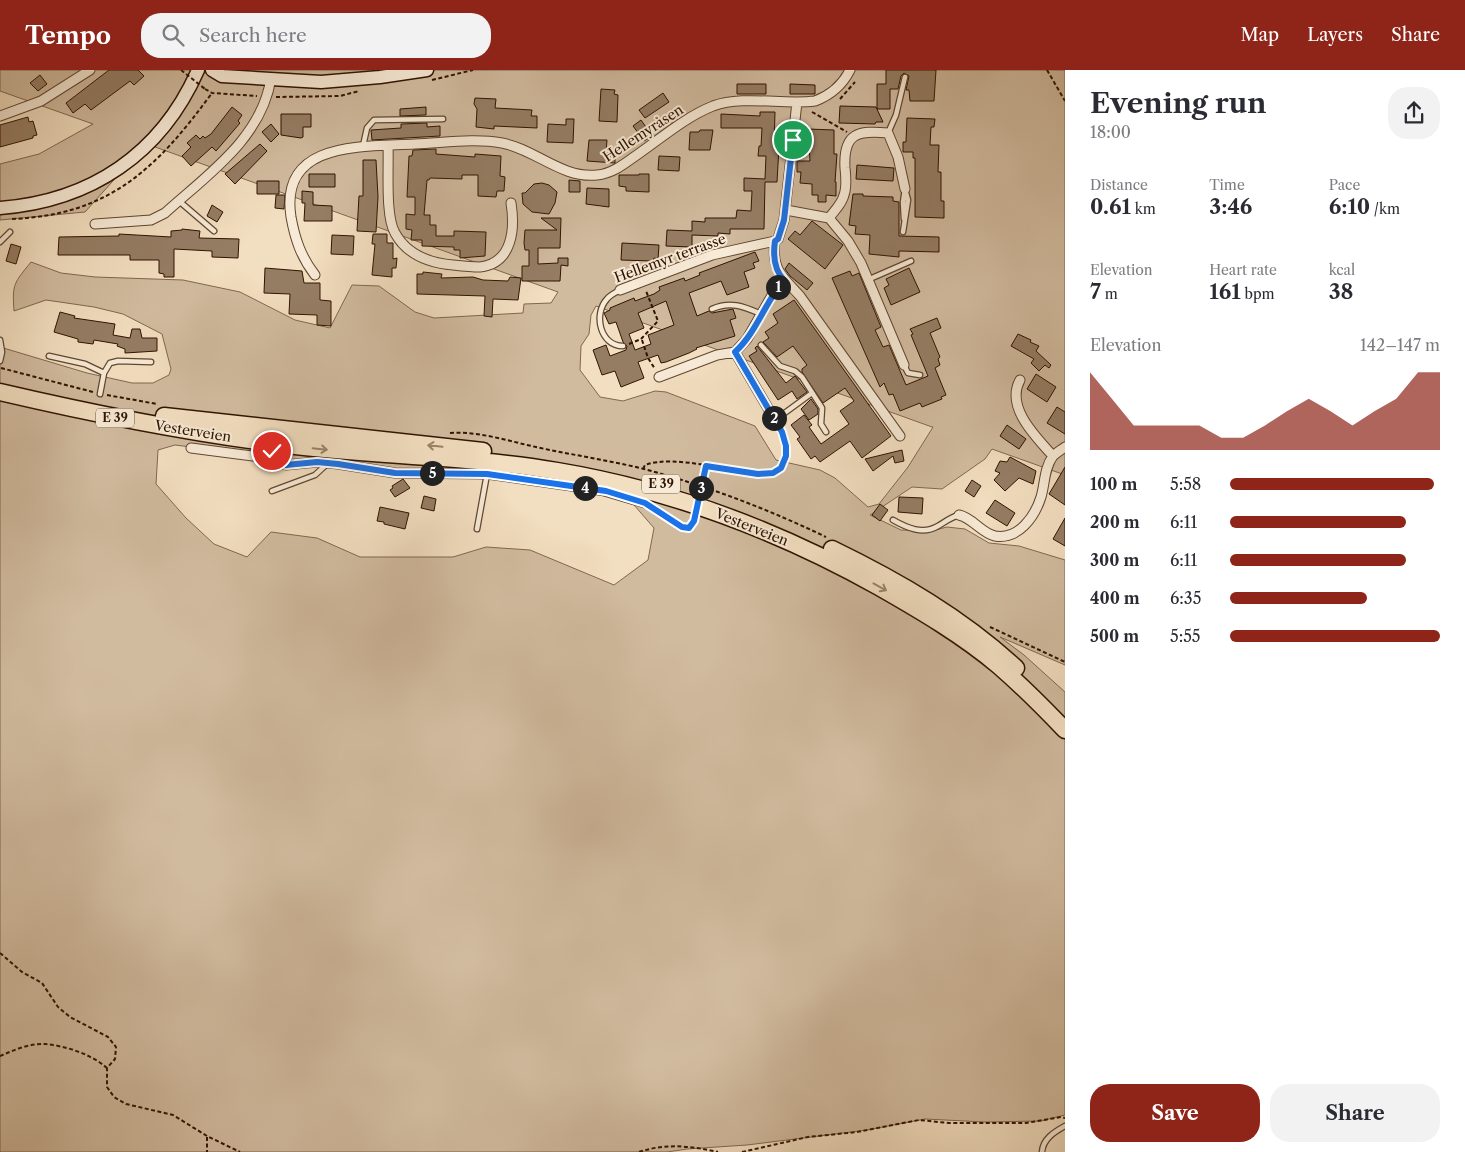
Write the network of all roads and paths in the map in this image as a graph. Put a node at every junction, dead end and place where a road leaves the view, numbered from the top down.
1 (90, 70) edge
2 (181, 70) edge
3 (198, 70) edge
4 (212, 70) edge
5 (239, 70) edge
6 (427, 70) edge
7 (850, 70) edge
8 (1047, 70) edge
9 (905, 77) dead end
10 (271, 78) junction
11 (212, 93) dead end
12 (1065, 101) edge
13 (797, 102) junction
14 (0, 116) edge
15 (443, 119) dead end
16 (888, 133) junction
17 (852, 137) junction
18 (363, 146) junction
19 (388, 146) junction
20 (905, 189) joint
21 (179, 201) junction
22 (511, 203) dead end
23 (0, 208) edge
24 (786, 210) junction
25 (829, 218) junction
26 (95, 224) dead end
27 (214, 231) dead end
28 (10, 232) dead end
29 (903, 232) dead end
30 (775, 241) junction
31 (0, 242) edge
32 (911, 261) dead end
33 (315, 275) dead end
34 (784, 280) junction
35 (642, 282) junction
36 (868, 282) junction
37 (620, 290) joint
38 (712, 309) dead end
39 (761, 314) junction
40 (642, 338) junction
41 (0, 340) edge
42 (761, 345) dead end
43 (623, 346) joint
44 (735, 352) junction
45 (49, 356) dead end
46 (0, 361) edge
47 (151, 362) dead end
48 (904, 365) joint
49 (0, 368) edge
50 (104, 373) junction
51 (920, 375) dead end
52 (659, 376) joint
53 (1020, 380) dead end
54 (0, 381) edge
55 (0, 392) edge
56 (812, 393) junction
57 (100, 394) joint
58 (775, 420) junction
59 (826, 432) dead end
60 (900, 436) dead end
61 (274, 444) junction
62 (1065, 447) edge
63 (191, 448) dead end
64 (1053, 456) junction
65 (784, 462) joint
66 (328, 463) junction
67 (706, 466) junction
68 (643, 469) dead end
69 (487, 474) junction
70 (272, 491) dead end
71 (645, 503) joint
72 (959, 515) joint
73 (893, 520) dead end
74 (478, 530) dead end
75 (1065, 714) edge
76 (1065, 730) edge
77 (0, 953) edge
78 (0, 1056) edge
79 (107, 1068) junction
80 (1065, 1118) edge
81 (1065, 1126) edge
82 (207, 1136) junction
83 (207, 1152) edge
84 (240, 1152) edge
85 (639, 1152) edge
86 (718, 1152) edge
87 (742, 1152) edge
88 (1042, 1152) edge

1 - 14 street
2 - 11 path, bridge
3 - 23 street
4 - 10 street
5 - 10 street
6 - 10 street
7 - 13 street
8 - 12 path
9 - 16 lane
10 - 21 street
13 - 17 path
13 - 19 street, Hellemyråsen
13 - 24 street
15 - 18 lane
16 - 17 street
16 - 20 street
17 - 25 street
18 - 19 street, Hellemyråsen
18 - 33 street, Hellemyråsen
19 - 22 street
20 - 29 lane
21 - 26 street
21 - 27 lane
24 - 25 street
24 - 30 street
25 - 36 street
28 - 31 lane
30 - 34 street
30 - 35 street, Hellemyr terrasse
32 - 36 lane
34 - 39 street
34 - 60 street
35 - 37 street, Hellemyr terrasse
35 - 40 path
36 - 48 street
37 - 43 lane, Hellemyr terrasse
38 - 39 lane
39 - 44 street
40 - 43 path
40 - 52 path
41 - 46 lane
42 - 56 lane
44 - 52 street
44 - 58 street
45 - 50 lane
47 - 50 lane
48 - 51 lane
49 - 57 path
50 - 57 lane
53 - 64 street
54 - 61 highway, Vesterveien / E 39
55 - 61 highway, Vesterveien / E 39
56 - 58 lane
56 - 59 lane
58 - 65 lane
61 - 63 street
61 - 66 street
75 -> 61 highway, Vesterveien / E 39
61 -> 76 highway, Vesterveien / E 39
62 - 64 street
64 - 72 street
65 - 67 path
66 - 69 street
66 - 70 lane
67 - 68 path
67 - 71 path, bridge
69 - 71 street
69 - 74 lane
72 - 73 lane
77 - 79 path
78 - 79 path
79 - 82 path
80 - 87 path
81 - 88 lane
82 - 83 path
82 - 84 path
85 - 86 path

